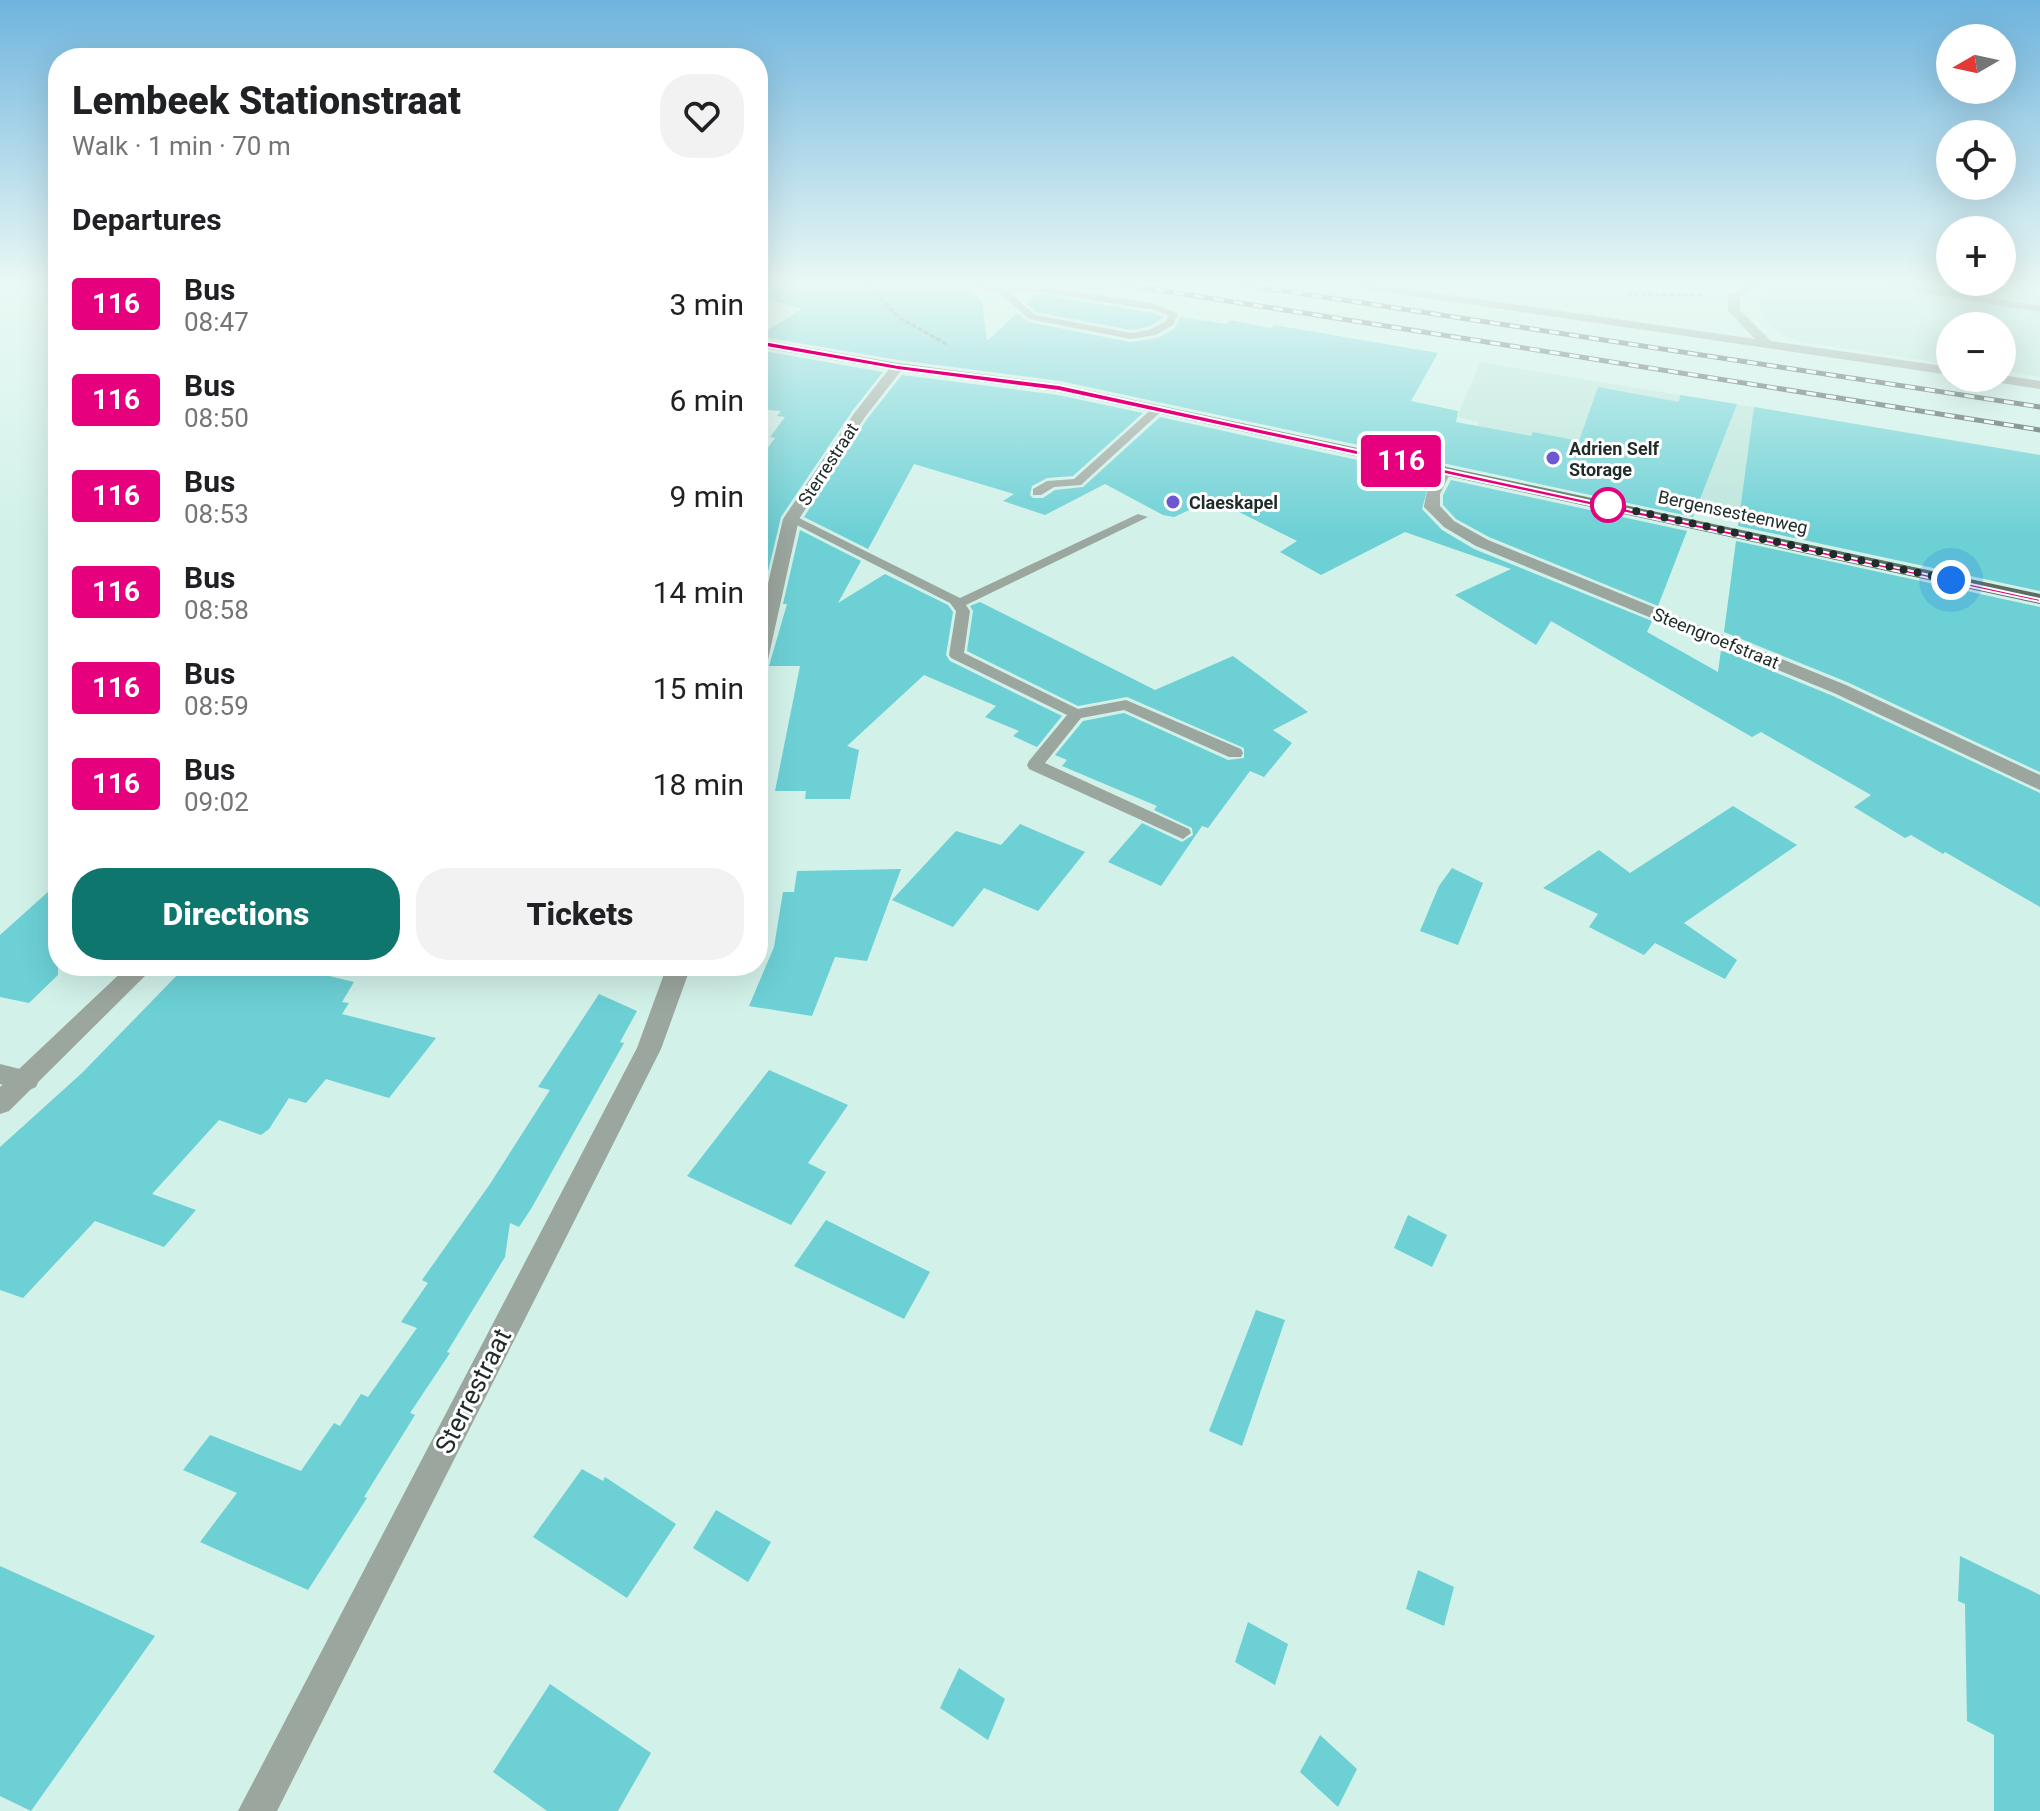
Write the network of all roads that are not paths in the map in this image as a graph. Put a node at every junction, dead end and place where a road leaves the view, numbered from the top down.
1 (898, 367) edge
2 (902, 368) edge
3 (2016, 381) edge
4 (2040, 385) edge
5 (1159, 408) junction
6 (1445, 470) junction
7 (1037, 492) dead end
8 (1142, 517) dead end
9 (791, 519) junction
10 (2040, 599) edge
11 (958, 604) junction
12 (768, 620) edge
13 (1076, 714) junction
14 (1235, 753) dead end
15 (2040, 783) edge
16 (1183, 833) dead end
17 (133, 976) edge
18 (675, 976) edge
19 (0, 1074) edge
20 (27, 1080) junction
21 (0, 1103) edge
22 (257, 1811) edge

1 - 9 street, Sterrestraat
2 - 5 main road, Bergensesteenweg
3 - 4 street
5 - 6 main road, Bergensesteenweg
5 - 7 lane
6 - 10 main road, Bergensesteenweg
6 - 15 street, Steengroefstraat
8 - 11 lane
9 - 11 lane
9 - 12 street, Sterrestraat
11 - 13 lane
13 - 14 lane
13 - 16 lane
17 - 20 street
18 - 22 street, Sterrestraat
19 - 20 street
20 - 21 street

